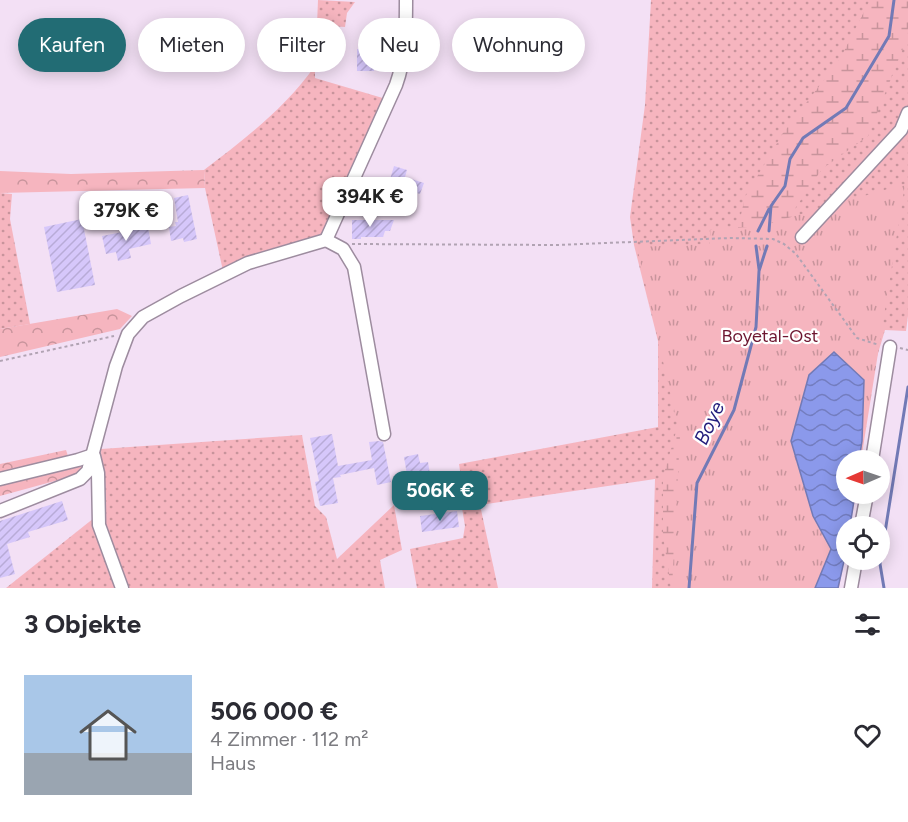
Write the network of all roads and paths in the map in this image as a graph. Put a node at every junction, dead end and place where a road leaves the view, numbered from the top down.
1 (406, 0) edge
2 (908, 113) edge
3 (802, 237) dead end
4 (332, 242) junction
5 (128, 334) junction
6 (857, 338) dead end
7 (890, 347) dead end
8 (0, 361) edge
9 (384, 434) dead end
10 (874, 450) edge
11 (93, 455) junction
12 (0, 479) edge
13 (0, 511) edge
14 (854, 570) edge
15 (122, 588) edge
16 (851, 588) edge

1 - 4 street
2 - 3 street
4 - 5 street
4 - 6 path
4 - 9 street
5 - 8 path
5 - 11 street
7 - 10 street
11 - 12 street
11 - 13 street
11 - 15 street
14 - 16 street

